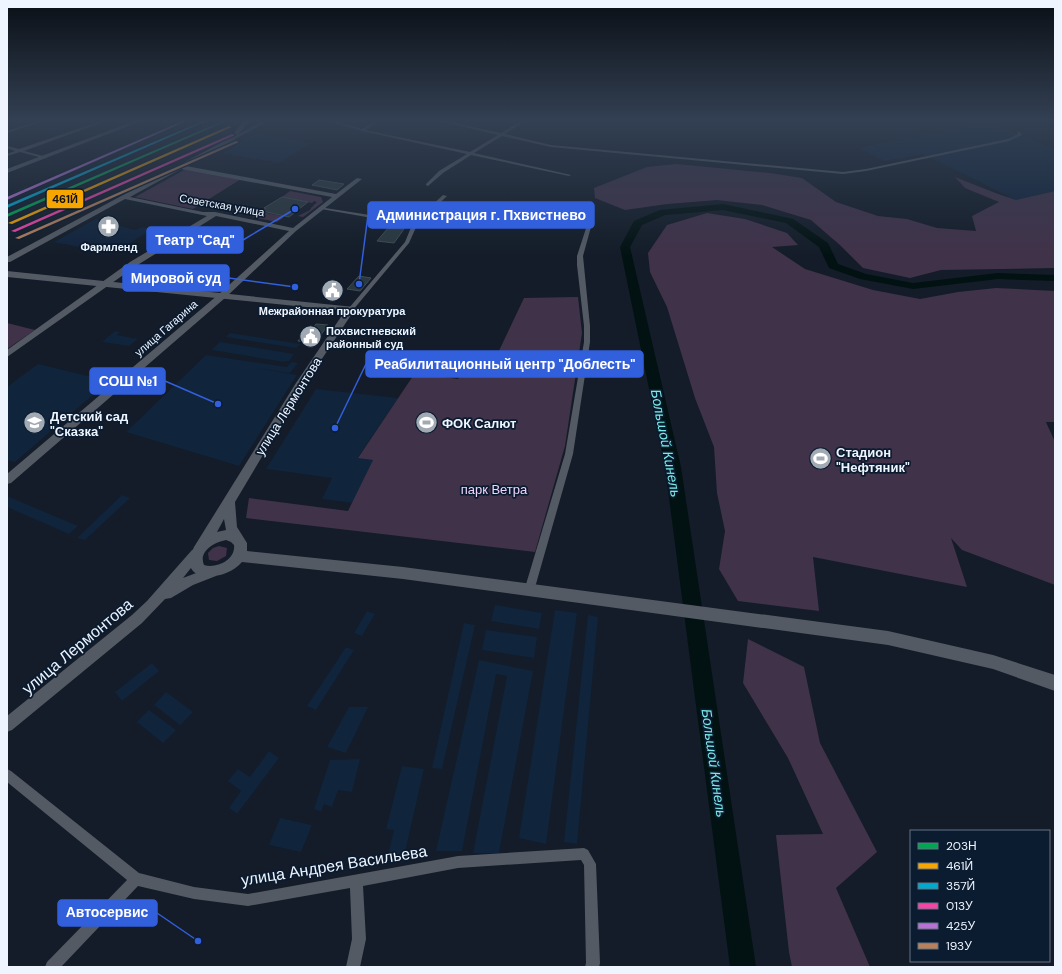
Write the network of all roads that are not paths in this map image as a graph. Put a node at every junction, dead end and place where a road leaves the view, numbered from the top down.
1 (21, 165) edge
2 (183, 165) edge
3 (451, 165) edge
4 (526, 165) edge
5 (762, 165) edge
6 (888, 165) edge
7 (180, 167) junction
8 (7, 171) edge
9 (569, 175) dead end
10 (359, 180) dead end
11 (428, 185) dead end
12 (337, 196) junction
13 (445, 196) dead end
14 (123, 198) junction
15 (322, 208) junction
16 (586, 210) dead end
17 (215, 214) junction
18 (415, 224) junction
19 (294, 230) junction
20 (7, 260) edge
21 (7, 274) edge
22 (106, 284) junction
23 (222, 296) junction
24 (351, 309) junction
25 (7, 354) edge
26 (7, 480) edge
27 (229, 502) junction
28 (237, 539) junction
29 (198, 551) junction
30 (239, 556) junction
31 (212, 572) junction
32 (529, 591) junction
33 (152, 605) junction
34 (1055, 682) edge
35 (7, 725) edge
36 (7, 775) edge
37 (136, 879) junction
38 (356, 880) junction
39 (52, 967) edge
40 (353, 967) edge
41 (592, 967) edge

1 - 8 street
2 - 7 street
3 - 11 street
4 - 9 street
5 - 6 street
7 - 12 street
7 - 14 street
10 - 12 street, улица Гагарина
12 - 15 street, улица Гагарина
13 - 18 street, улица Лермонтова
14 - 17 street, Советская улица
14 - 20 street
15 - 18 street
15 - 19 street, улица Гагарина
16 - 32 street
17 - 19 street, Советская улица
17 - 22 street
18 - 24 street, улица Лермонтова
19 - 23 street, улица Гагарина
21 - 22 main road
22 - 23 main road
22 - 25 street
23 - 24 main road
23 - 26 street, улица Гагарина
24 - 27 main road, улица Лермонтова
27 - 28 main road
27 - 29 main road, улица Лермонтова
28 - 29 main road
28 - 30 main road
29 - 31 main road
29 - 33 street, улица Лермонтова
30 - 31 main road
30 - 32 main road
31 - 33 street
32 - 34 main road
33 - 35 street, улица Лермонтова
36 - 37 street, улица Андрея Васильева
37 - 38 street, улица Андрея Васильева
37 - 39 street
38 - 40 street
38 - 41 street, улица Андрея Васильева

